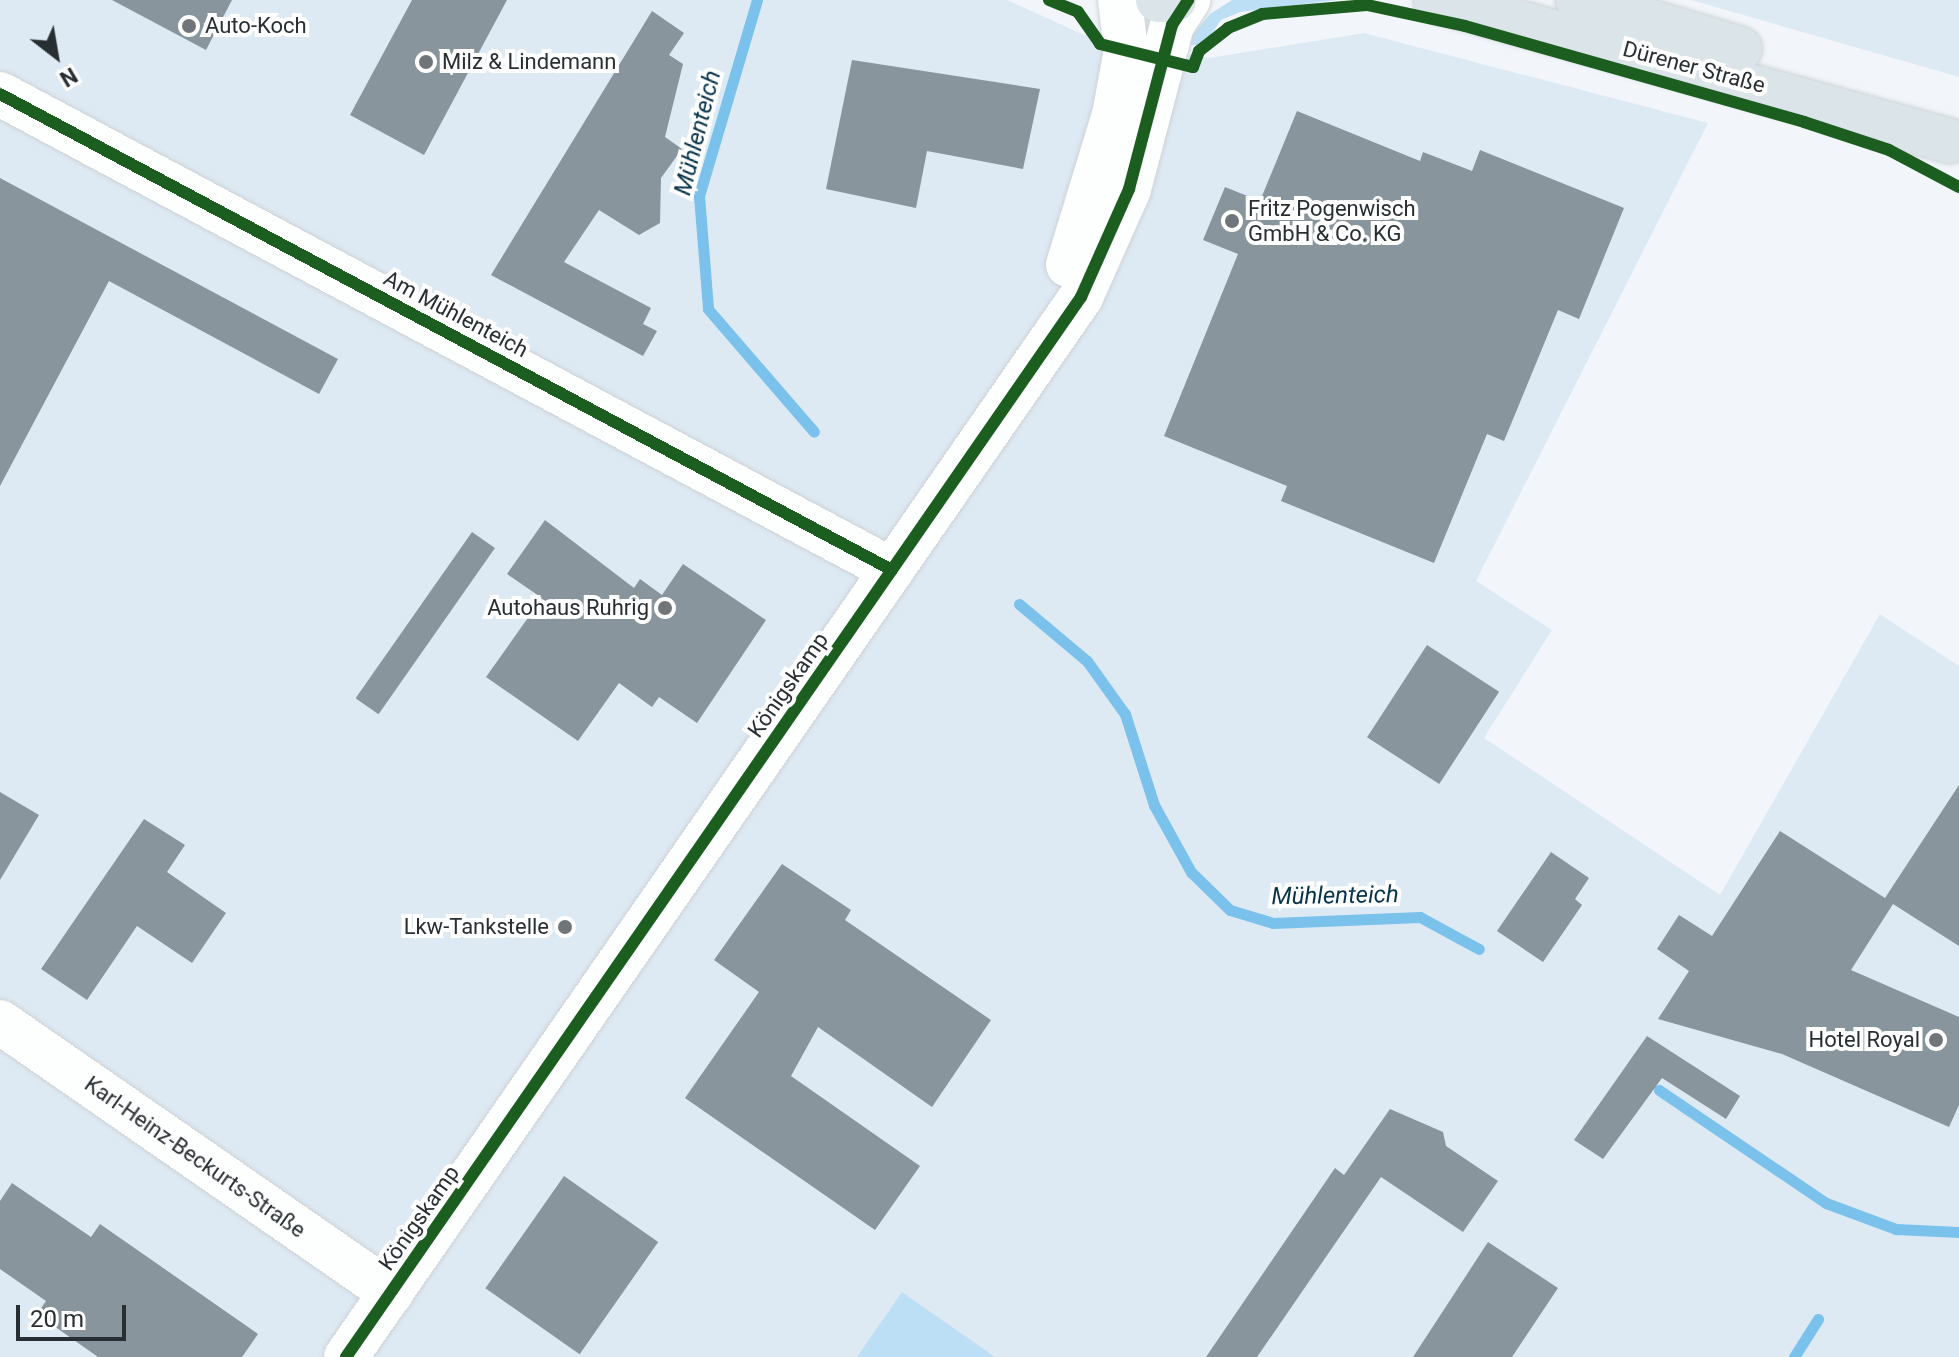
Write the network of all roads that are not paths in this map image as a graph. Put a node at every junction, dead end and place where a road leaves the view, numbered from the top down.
1 (1120, 0) edge
2 (1158, 0) edge
3 (1174, 0) edge
4 (1188, 0) edge
5 (1436, 0) edge
6 (1578, 0) edge
7 (0, 94) edge
8 (1954, 145) edge
9 (1032, 373) junction
10 (892, 570) junction
11 (0, 1022) edge
12 (391, 1293) junction
13 (346, 1357) edge

1 - 9 street, Königskamp
2 - 3 main road
4 - 9 street, Königskamp
5 - 8 main road, Dürener Straße
6 - 8 main road, Dürener Straße
7 - 10 street, Am Mühlenteich
9 - 10 street, Königskamp
10 - 12 street, Königskamp
11 - 12 street, Karl-Heinz-Beckurts-Straße
12 - 13 street, Königskamp

